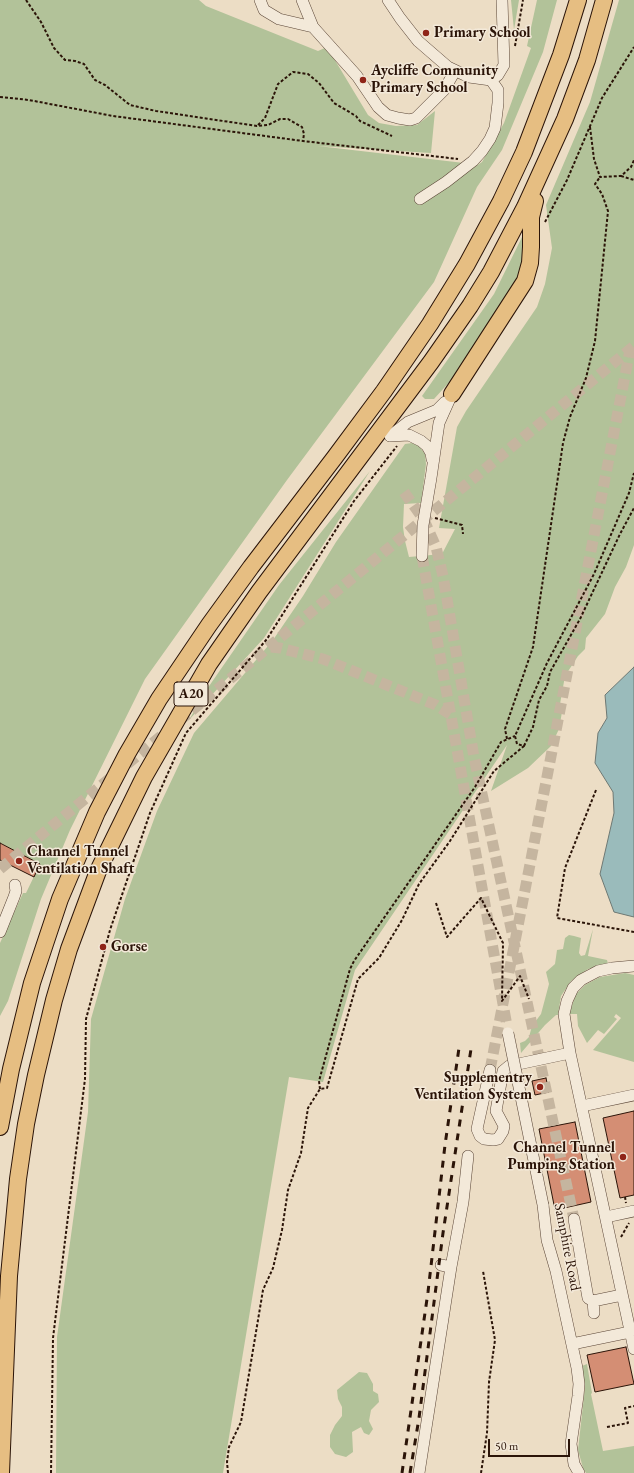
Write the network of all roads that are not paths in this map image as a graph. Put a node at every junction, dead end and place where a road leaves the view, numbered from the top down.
1 (260, 0) edge
2 (302, 0) edge
3 (388, 0) edge
4 (502, 0) edge
5 (578, 0) edge
6 (604, 0) edge
7 (313, 27) junction
8 (456, 71) junction
9 (491, 80) junction
10 (545, 165) junction
11 (420, 199) dead end
12 (452, 394) junction
13 (394, 440) junction
14 (432, 468) junction
15 (310, 524) junction
16 (422, 556) tunnel mouth
17 (15, 885) dead end
18 (0, 932) edge
19 (634, 966) edge
20 (507, 1030) tunnel mouth
21 (570, 1053) junction
22 (6, 1068) edge
23 (490, 1070) tunnel mouth
24 (634, 1095) edge
25 (582, 1106) junction
26 (0, 1127) edge
27 (468, 1156) dead end
28 (631, 1212) edge
29 (606, 1217) junction
30 (574, 1219) tunnel mouth
31 (622, 1295) junction
32 (593, 1301) junction
33 (594, 1313) dead end
34 (630, 1332) junction
35 (572, 1344) junction
36 (634, 1349) edge
37 (0, 1473) edge
38 (419, 1473) edge
39 (579, 1473) edge

1 - 7 street
2 - 7 street
3 - 8 street
4 - 9 street
5 - 22 highway, A20
6 - 10 highway, A20
7 - 8 street
8 - 9 street
9 - 11 street
10 - 12 highway
10 - 15 highway, A20
12 - 13 street
12 - 14 street
13 - 14 street
13 - 15 highway, A20
14 - 16 street
15 - 37 highway, A20
17 - 18 street
19 - 21 street
20 - 35 street, Samphire Road, bridge
21 - 23 street
21 - 25 street
22 - 26 highway, A20
24 - 25 street
25 - 29 street
27 - 38 street
28 - 29 street
29 - 31 street
30 - 32 street
31 - 32 street
31 - 34 street
32 - 33 street
34 - 35 street
34 - 36 street
35 - 39 street, Samphire Road

